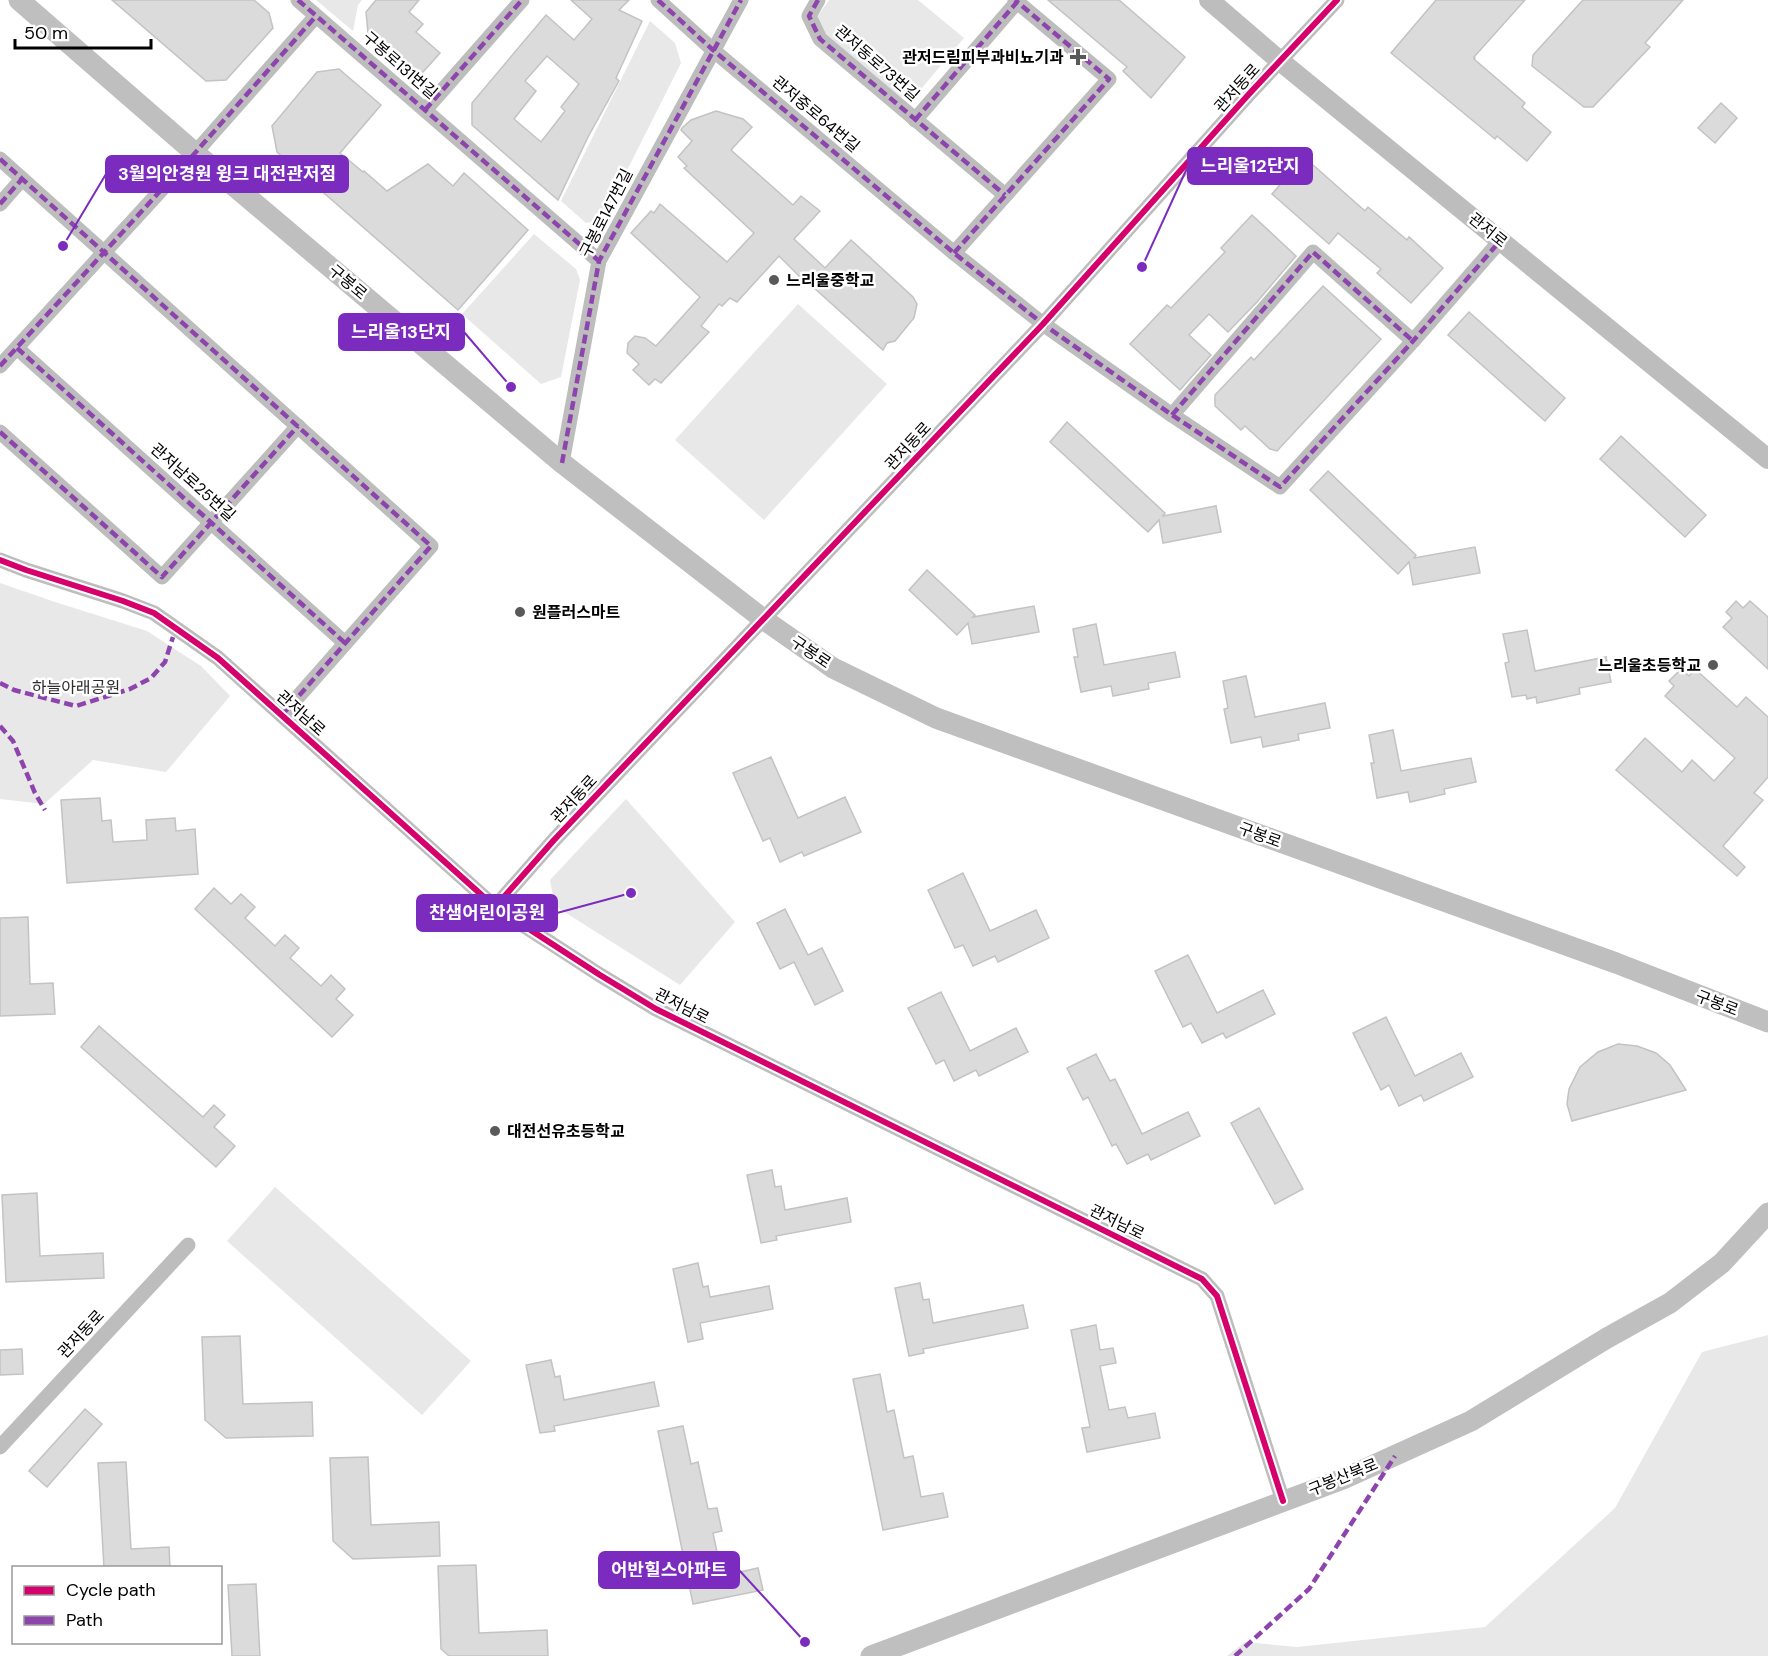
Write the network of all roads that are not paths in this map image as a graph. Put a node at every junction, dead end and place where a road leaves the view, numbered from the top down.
1 (19, 0) edge
2 (298, 0) edge
3 (522, 0) edge
4 (658, 0) edge
5 (741, 0) edge
6 (818, 0) edge
7 (1209, 0) edge
8 (1337, 0) edge
9 (1016, 1) edge
10 (316, 16) junction
11 (713, 51) junction
12 (1280, 61) junction
13 (425, 110) junction
14 (915, 120) junction
15 (195, 153) junction
16 (0, 159) edge
17 (22, 179) junction
18 (1005, 195) junction
19 (0, 204) edge
20 (1500, 241) junction
21 (104, 252) junction
22 (954, 253) junction
23 (599, 261) junction
24 (1043, 324) junction
25 (1413, 341) junction
26 (17, 348) junction
27 (0, 366) edge
28 (1173, 415) junction
29 (298, 426) junction
30 (0, 432) edge
31 (1768, 459) edge
32 (562, 463) junction
33 (211, 523) junction
34 (0, 560) edge
35 (763, 619) junction
36 (345, 643) junction
37 (282, 715) junction
38 (495, 907) junction
39 (1768, 1022) edge
40 (1768, 1213) edge
41 (188, 1245) dead end
42 (0, 1447) edge
43 (1283, 1501) junction
44 (871, 1656) edge

1 - 15 main road, 구봉로
2 - 10 street, 구봉로131번길
3 - 13 street
4 - 11 street, 관저중로64번길
5 - 11 street, 구봉로147번길
6 - 14 street, 관저동로73번길
7 - 12 street, 관저로
8 - 12 street, 관저동로
9 - 14 street, 관저동로73번길
9 - 18 street, 관저동로73번길
10 - 13 street, 구봉로131번길
10 - 15 street
11 - 22 street, 관저중로64번길
11 - 23 street, 구봉로147번길
12 - 20 street, 관저로
12 - 24 street, 관저동로
13 - 23 street, 구봉로131번길
14 - 18 street, 관저동로73번길
15 - 21 street
15 - 32 main road, 구봉로
16 - 17 street
17 - 19 street
17 - 21 street
18 - 22 street
20 - 25 street
20 - 31 street, 관저로
21 - 26 street
21 - 29 street
22 - 24 street, 관저중로64번길
23 - 32 street, 구봉로147번길
24 - 28 street
24 - 35 street, 관저동로
25 - 28 street
25 - 28 street
26 - 27 street
26 - 33 street, 관저남로25번길
29 - 33 street
29 - 36 street
30 - 33 street
32 - 35 main road, 구봉로
33 - 36 street, 관저남로25번길
34 - 37 street, 관저남로
35 - 38 street, 관저동로
35 - 39 main road, 구봉로
36 - 37 street
37 - 38 street, 관저남로
38 - 43 street, 관저남로
40 - 43 main road, 구봉산북로
41 - 42 street, 관저동로
43 - 44 main road, 구봉산북로

